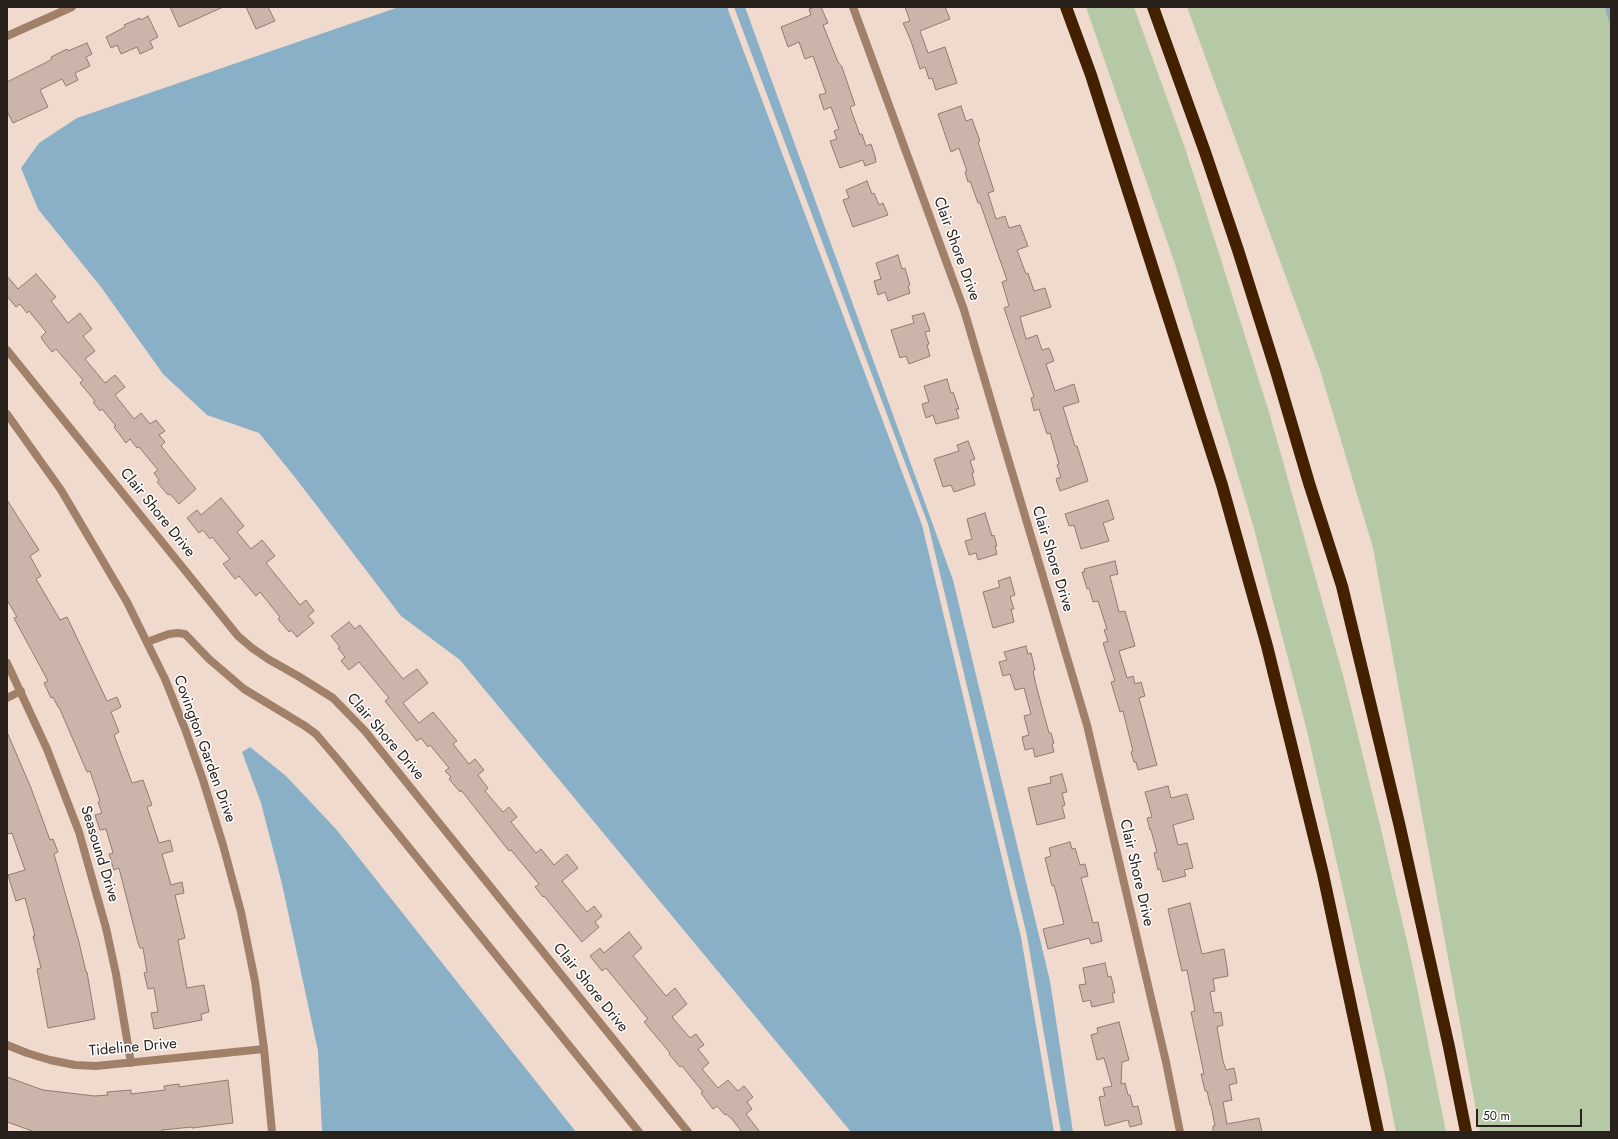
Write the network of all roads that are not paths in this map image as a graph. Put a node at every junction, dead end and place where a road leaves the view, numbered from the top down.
1 (72, 7) edge
2 (853, 7) edge
3 (1066, 7) edge
4 (1153, 7) edge
5 (7, 36) edge
6 (7, 350) edge
7 (7, 414) edge
8 (147, 642) junction
9 (7, 663) edge
10 (21, 691) junction
11 (7, 698) edge
12 (7, 1045) edge
13 (264, 1049) junction
14 (131, 1063) junction
15 (272, 1132) edge
16 (639, 1132) edge
17 (688, 1132) edge
18 (1180, 1132) edge
19 (1378, 1132) edge
20 (1466, 1132) edge

1 - 5 street
2 - 18 street, Clair Shore Drive
3 - 19 highway
4 - 20 highway
6 - 17 street, Clair Shore Drive
7 - 8 street, Covington Garden Drive
8 - 13 street, Covington Garden Drive
8 - 16 street
9 - 10 street, Seasound Drive
10 - 11 street
10 - 14 street, Seasound Drive
12 - 14 street, Tideline Drive
13 - 14 street, Tideline Drive
13 - 15 street, Covington Garden Drive

